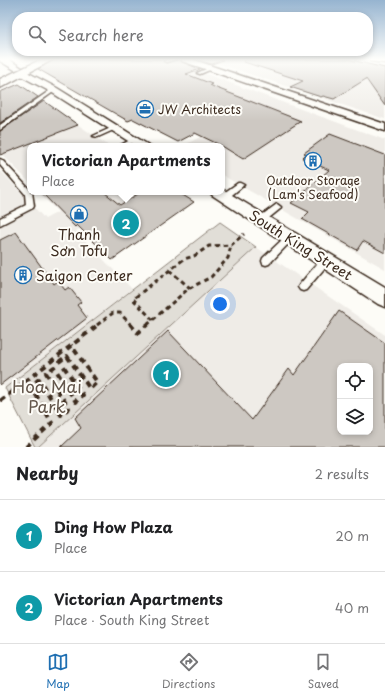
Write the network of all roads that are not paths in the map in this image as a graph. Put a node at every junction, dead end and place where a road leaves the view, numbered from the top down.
1 (36, 80) edge
2 (246, 80) edge
3 (54, 90) junction
4 (0, 128) edge
5 (115, 128) junction
6 (385, 128) edge
7 (96, 136) dead end
8 (134, 140) junction
9 (128, 143) edge
10 (139, 143) edge
11 (0, 161) edge
12 (240, 185) dead end
13 (27, 190) edge
14 (225, 192) edge
15 (29, 195) edge
16 (222, 195) edge
17 (277, 207) dead end
18 (261, 220) junction
19 (0, 222) edge
20 (289, 238) junction
21 (325, 260) junction
22 (266, 261) dead end
23 (303, 287) dead end
24 (385, 298) edge

1 - 3 street
2 - 6 street
3 - 4 lane
3 - 5 street
5 - 7 lane
5 - 8 street
8 - 9 lane
8 - 10 street
11 - 13 lane
12 - 14 lane
15 - 19 lane
16 - 18 street, South King Street
17 - 18 lane
18 - 20 street, South King Street
20 - 21 street, South King Street
20 - 22 lane
21 - 23 lane
21 - 24 street, South King Street

